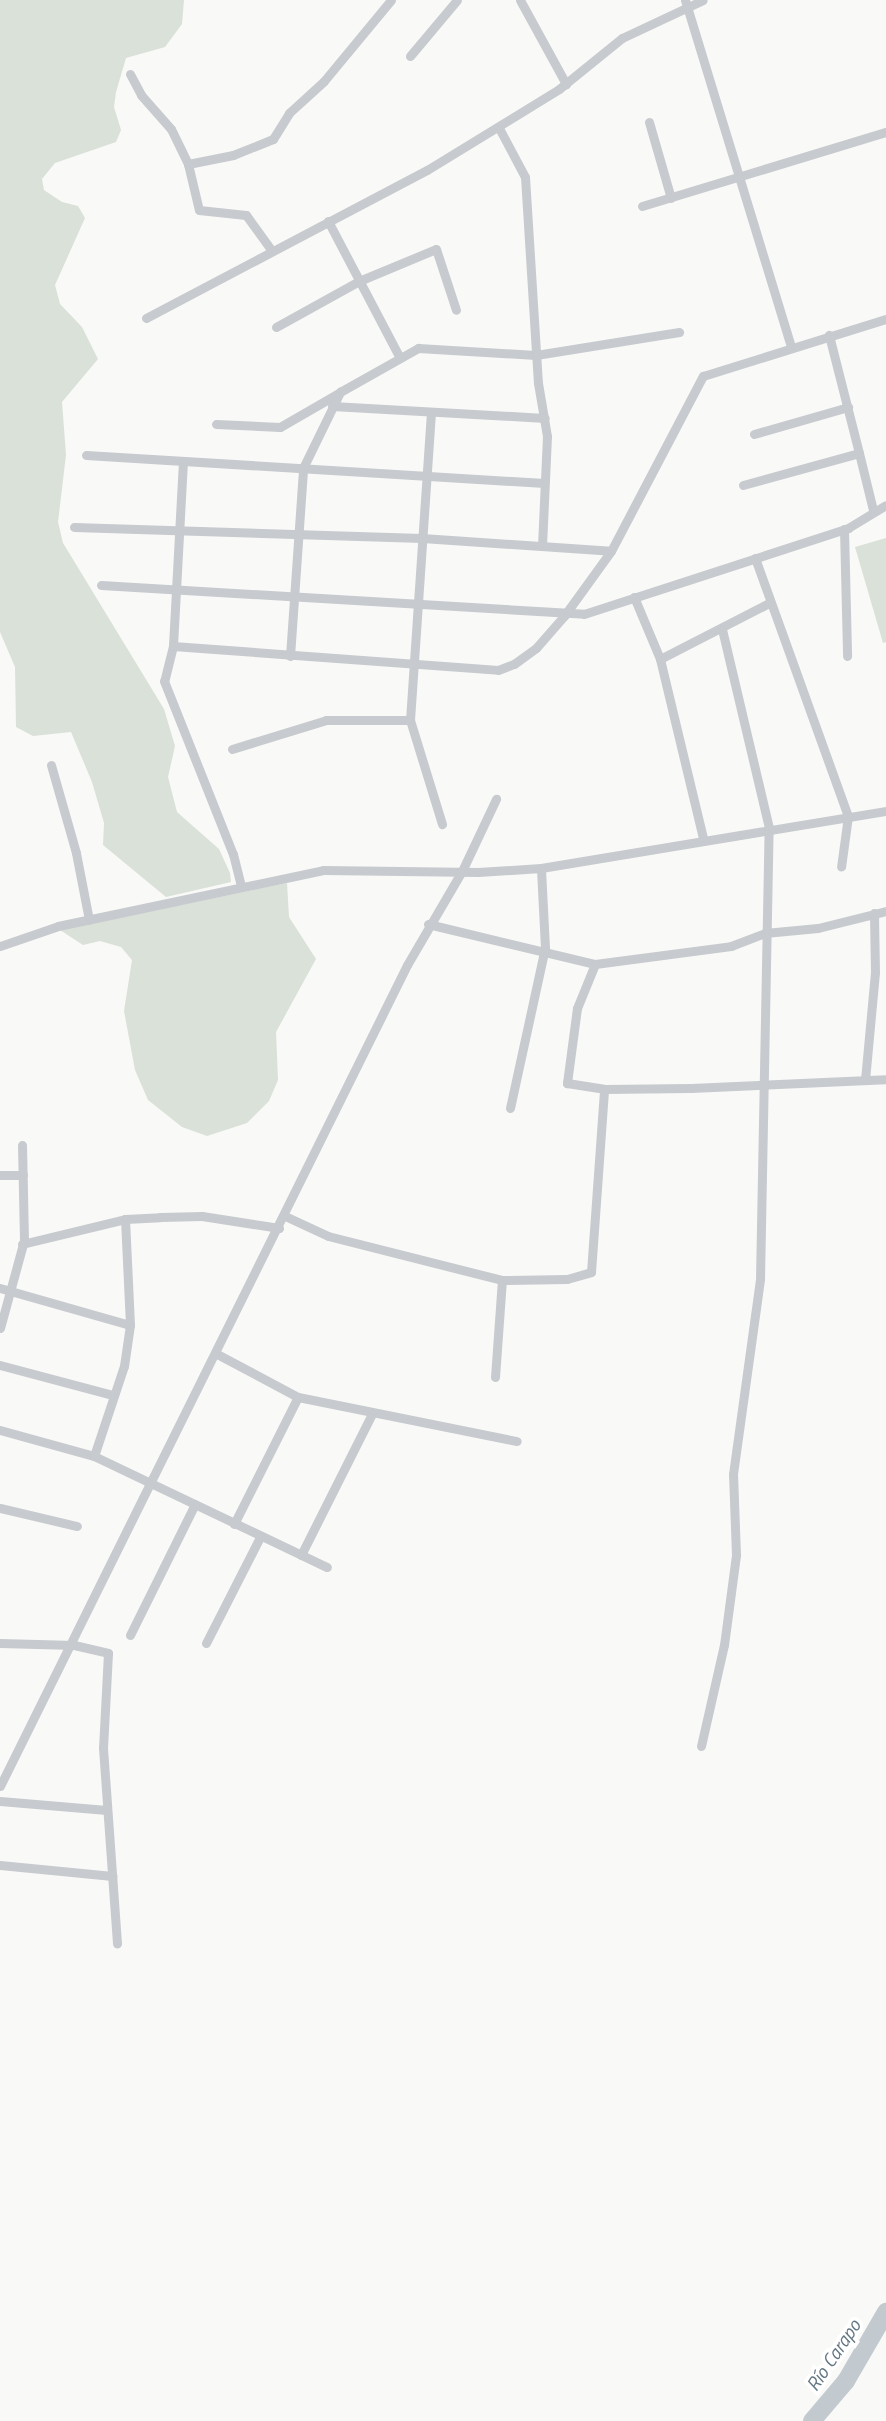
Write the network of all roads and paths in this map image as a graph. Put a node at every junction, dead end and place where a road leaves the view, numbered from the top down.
1 (391, 0) edge
2 (457, 0) edge
3 (520, 0) edge
4 (703, 0) edge
5 (685, 2) edge
6 (410, 56) dead end
7 (130, 74) dead end
8 (566, 83) junction
9 (649, 122) dead end
10 (499, 128) junction
11 (886, 132) edge
12 (188, 164) junction
13 (737, 178) junction
14 (671, 198) junction
15 (642, 206) dead end
16 (328, 221) junction
17 (272, 251) junction
18 (359, 281) junction
19 (456, 310) dead end
20 (146, 318) dead end
21 (886, 319) edge
22 (276, 327) dead end
23 (679, 332) dead end
24 (829, 335) junction
25 (791, 346) junction
26 (536, 355) junction
27 (399, 356) junction
28 (340, 392) junction
29 (332, 406) junction
30 (848, 407) junction
31 (430, 412) junction
32 (545, 418) junction
33 (216, 424) dead end
34 (754, 434) dead end
35 (859, 453) junction
36 (86, 455) dead end
37 (183, 461) junction
38 (303, 468) junction
39 (426, 476) junction
40 (544, 483) junction
41 (743, 485) dead end
42 (886, 505) edge
43 (873, 510) junction
44 (74, 527) dead end
45 (178, 527) junction
46 (844, 529) junction
47 (297, 533) junction
48 (422, 538) junction
49 (542, 546) junction
50 (611, 551) junction
51 (755, 558) junction
52 (102, 585) dead end
53 (176, 591) junction
54 (293, 596) junction
55 (634, 597) junction
56 (418, 602) junction
57 (769, 603) junction
58 (568, 612) junction
59 (722, 629) junction
60 (173, 646) junction
61 (290, 656) junction
62 (847, 656) dead end
63 (660, 659) junction
64 (414, 663) junction
65 (410, 720) junction
66 (232, 749) dead end
67 (51, 765) dead end
68 (496, 799) dead end
69 (886, 811) edge
70 (848, 816) junction
71 (442, 824) dead end
72 (769, 828) junction
73 (703, 838) junction
74 (841, 867) dead end
75 (541, 868) junction
76 (461, 871) junction
77 (241, 887) junction
78 (886, 911) edge
79 (874, 913) junction
80 (89, 920) junction
81 (428, 924) junction
82 (765, 933) junction
83 (0, 946) edge
84 (545, 948) junction
85 (595, 964) junction
86 (886, 1079) edge
87 (865, 1080) junction
88 (763, 1084) junction
89 (604, 1089) junction
90 (510, 1108) dead end
91 (22, 1145) dead end
92 (0, 1175) edge
93 (23, 1175) junction
94 (285, 1216) junction
95 (125, 1219) junction
96 (279, 1227) junction
97 (22, 1244) junction
98 (502, 1280) junction
99 (4, 1289) edge
100 (130, 1325) junction
101 (0, 1328) edge
102 (217, 1354) junction
103 (0, 1365) edge
104 (495, 1377) dead end
105 (113, 1395) junction
106 (298, 1397) junction
107 (372, 1413) junction
108 (0, 1430) edge
109 (517, 1441) dead end
110 (94, 1456) junction
111 (153, 1485) junction
112 (195, 1504) junction
113 (0, 1508) edge
114 (234, 1524) junction
115 (77, 1526) dead end
116 (260, 1537) junction
117 (301, 1555) junction
118 (327, 1567) dead end
119 (130, 1635) dead end
120 (0, 1643) edge
121 (206, 1643) dead end
122 (74, 1644) junction
123 (701, 1746) dead end
124 (0, 1786) edge
125 (0, 1801) edge
126 (107, 1810) junction
127 (0, 1865) edge
128 (112, 1876) junction
129 (117, 1943) dead end

1 - 12 street
2 - 6 street
3 - 8 street
4 - 5 street
5 - 8 street
5 - 13 street
7 - 12 street
8 - 10 street
9 - 14 street
10 - 16 street
10 - 26 street
11 - 13 street
12 - 17 street
13 - 14 street
13 - 25 street
14 - 15 street
16 - 17 street
16 - 18 street
17 - 20 street
18 - 19 street
18 - 22 street
18 - 27 street
21 - 24 street
23 - 26 street
24 - 25 street
24 - 30 street
25 - 50 street
26 - 27 street
26 - 32 street
27 - 28 street
28 - 29 street
28 - 33 street
29 - 31 street
29 - 38 street
30 - 34 street
30 - 35 street
31 - 32 street
31 - 39 street
32 - 40 street
35 - 41 street
35 - 43 street
36 - 37 street
37 - 38 street
37 - 45 street
38 - 39 street
38 - 47 street
39 - 40 street
39 - 48 street
40 - 49 street
42 - 43 street
43 - 46 street
44 - 45 street
45 - 47 street
45 - 53 street
46 - 51 street
46 - 62 street
47 - 48 street
47 - 54 street
48 - 49 street
48 - 56 street
49 - 50 street
50 - 58 street
51 - 55 street
51 - 57 street
52 - 53 street
53 - 54 street
53 - 60 street
54 - 56 street
54 - 61 street
55 - 58 street
55 - 63 street
56 - 58 street
56 - 64 street
57 - 59 street
57 - 70 street
58 - 64 street
59 - 63 street
59 - 72 street
60 - 61 street
60 - 77 street
61 - 64 street
63 - 73 street
64 - 65 street
65 - 66 street
65 - 71 street
67 - 80 street
68 - 76 street
69 - 70 street
70 - 72 street
70 - 74 street
72 - 73 street
72 - 82 street
73 - 75 street
75 - 76 street
75 - 84 street
76 - 77 street
76 - 81 street
77 - 80 street
78 - 79 street
79 - 82 street
79 - 87 street
80 - 83 street
81 - 84 street
81 - 94 street
82 - 85 street
82 - 88 street
84 - 85 street
84 - 90 street
85 - 89 street
86 - 87 street
87 - 88 street
88 - 89 street
88 - 123 street
89 - 98 street
91 - 93 street
92 - 93 street
93 - 97 street
94 - 96 street
94 - 98 street
95 - 96 street
95 - 97 street
95 - 100 street
96 - 102 street
97 - 99 street
98 - 104 street
99 - 100 street
99 - 101 street
100 - 105 street
102 - 106 street
102 - 111 street
103 - 105 street
105 - 110 street
106 - 107 street
106 - 114 street
107 - 109 street
107 - 117 street
108 - 110 street
110 - 111 street
111 - 112 street
111 - 122 street
112 - 114 street
112 - 119 street
113 - 115 street
114 - 116 street
116 - 117 street
116 - 121 street
117 - 118 street
120 - 122 street
122 - 124 street
122 - 126 street
125 - 126 street
126 - 128 street
127 - 128 street
128 - 129 street

